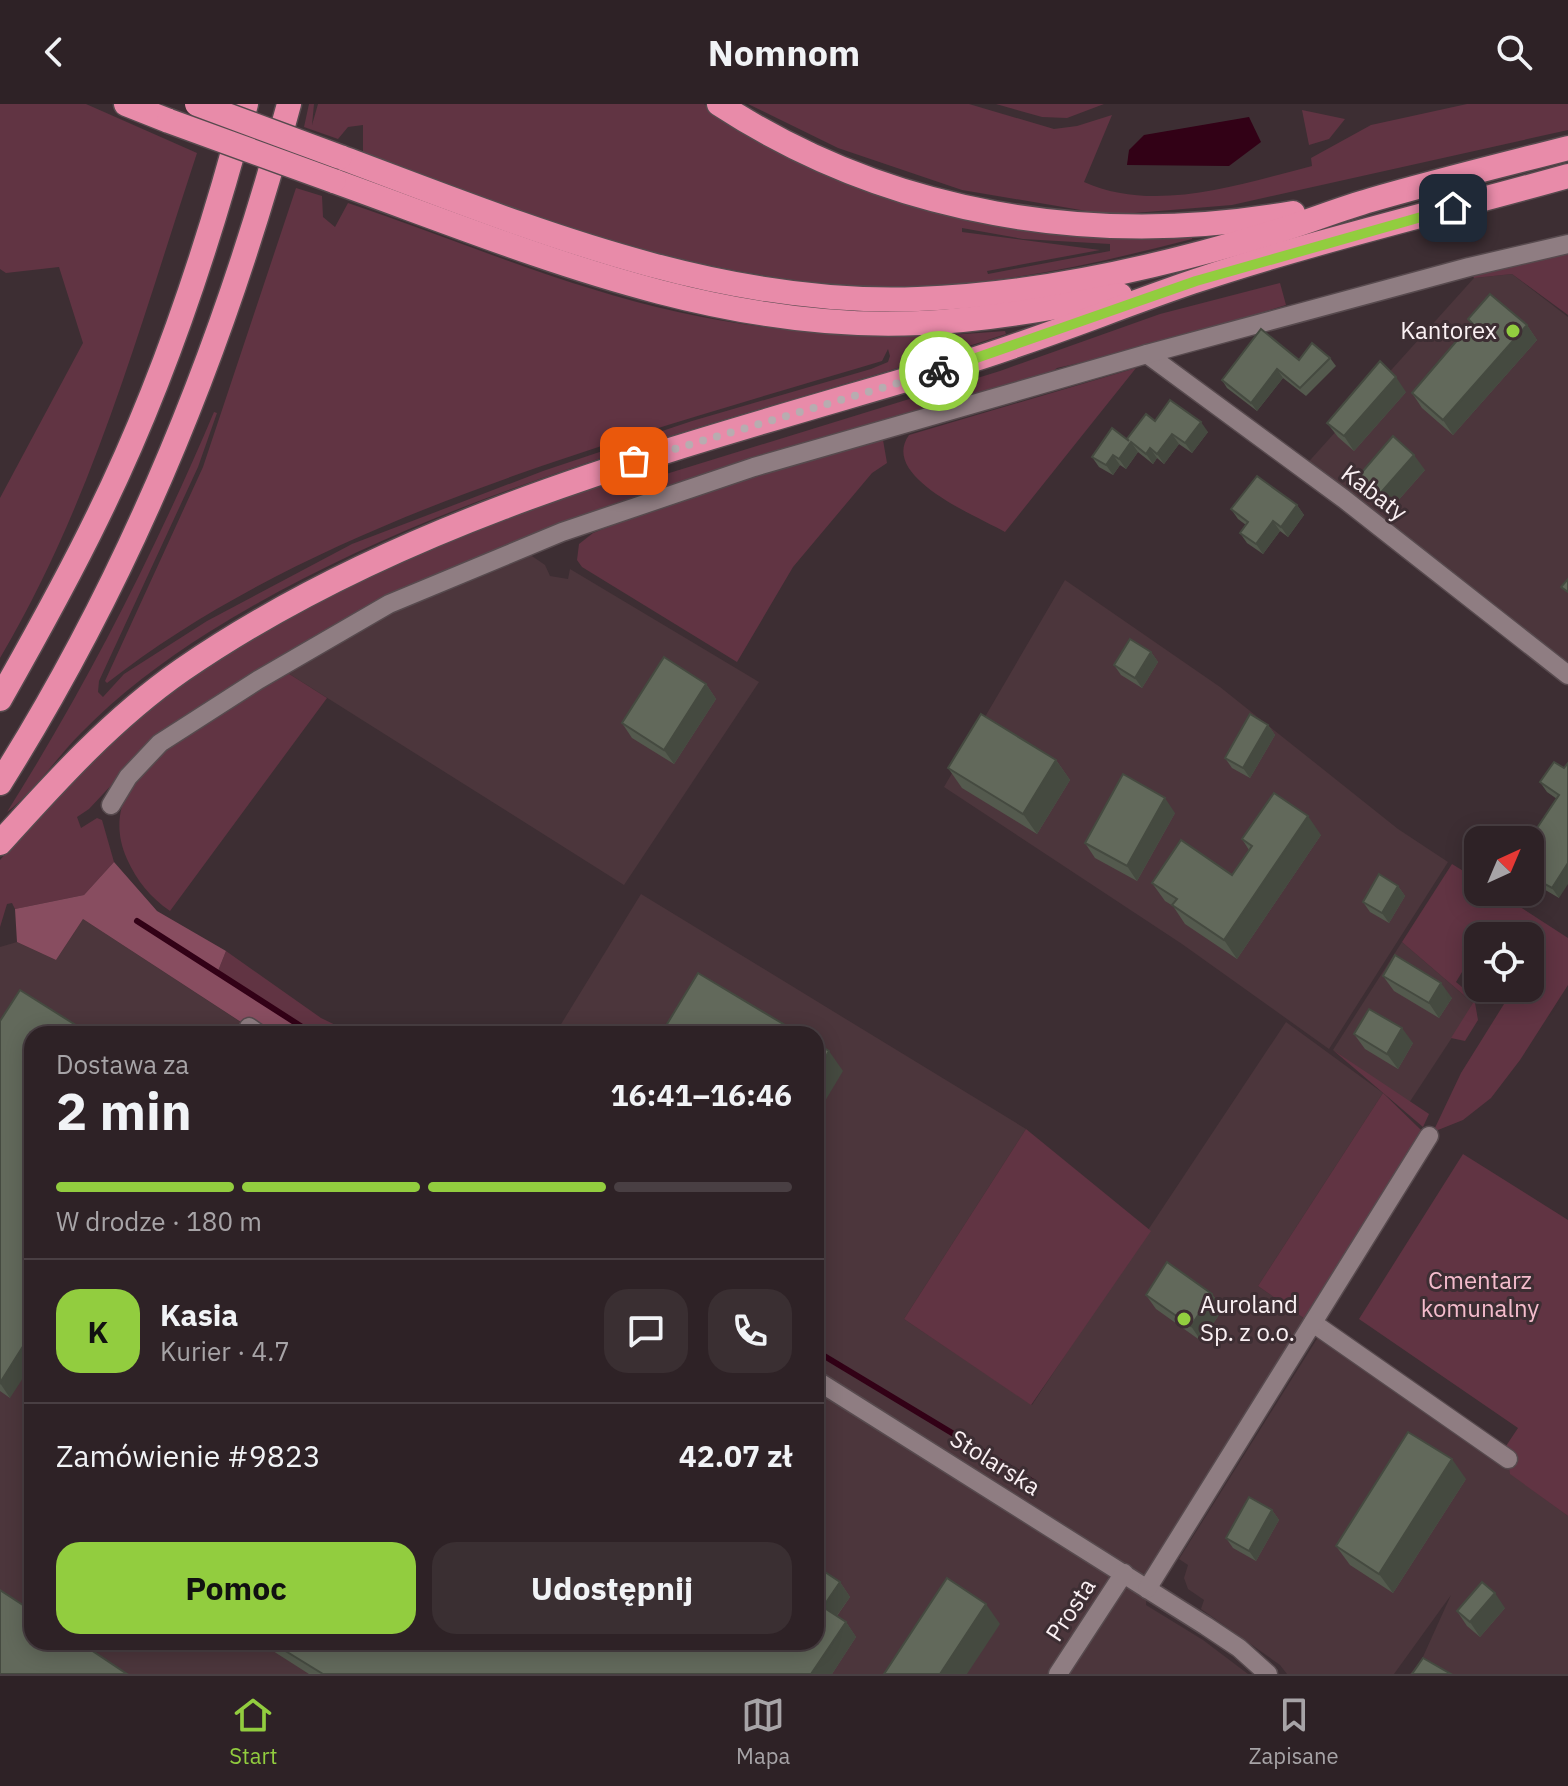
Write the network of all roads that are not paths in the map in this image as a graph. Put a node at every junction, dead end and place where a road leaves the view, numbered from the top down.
1 (126, 104) edge
2 (197, 104) edge
3 (246, 104) edge
4 (289, 104) edge
5 (719, 104) edge
6 (1568, 148) edge
7 (1568, 176) edge
8 (1370, 200) junction
9 (1568, 244) edge
10 (1196, 281) junction
11 (1147, 354) junction
12 (1568, 675) edge
13 (0, 699) edge
14 (0, 783) edge
15 (111, 805) dead end
16 (0, 843) edge
17 (1429, 1136) dead end
18 (1313, 1323) junction
19 (824, 1385) edge
20 (1508, 1459) dead end
21 (1124, 1573) junction
22 (1147, 1589) junction
23 (1058, 1674) edge
24 (1268, 1674) edge

1 - 10 highway, bridge
2 - 8 highway, bridge
3 - 13 highway
4 - 14 highway
5 - 8 highway
6 - 8 highway
7 - 10 highway
9 - 11 street
10 - 16 highway
11 - 12 street, Kabaty
11 - 15 street
17 - 18 street
18 - 20 street
18 - 22 street
19 - 21 street, Stolarska
21 - 22 street, Stolarska
21 - 23 street, Prosta
22 - 24 street, Stolarska

